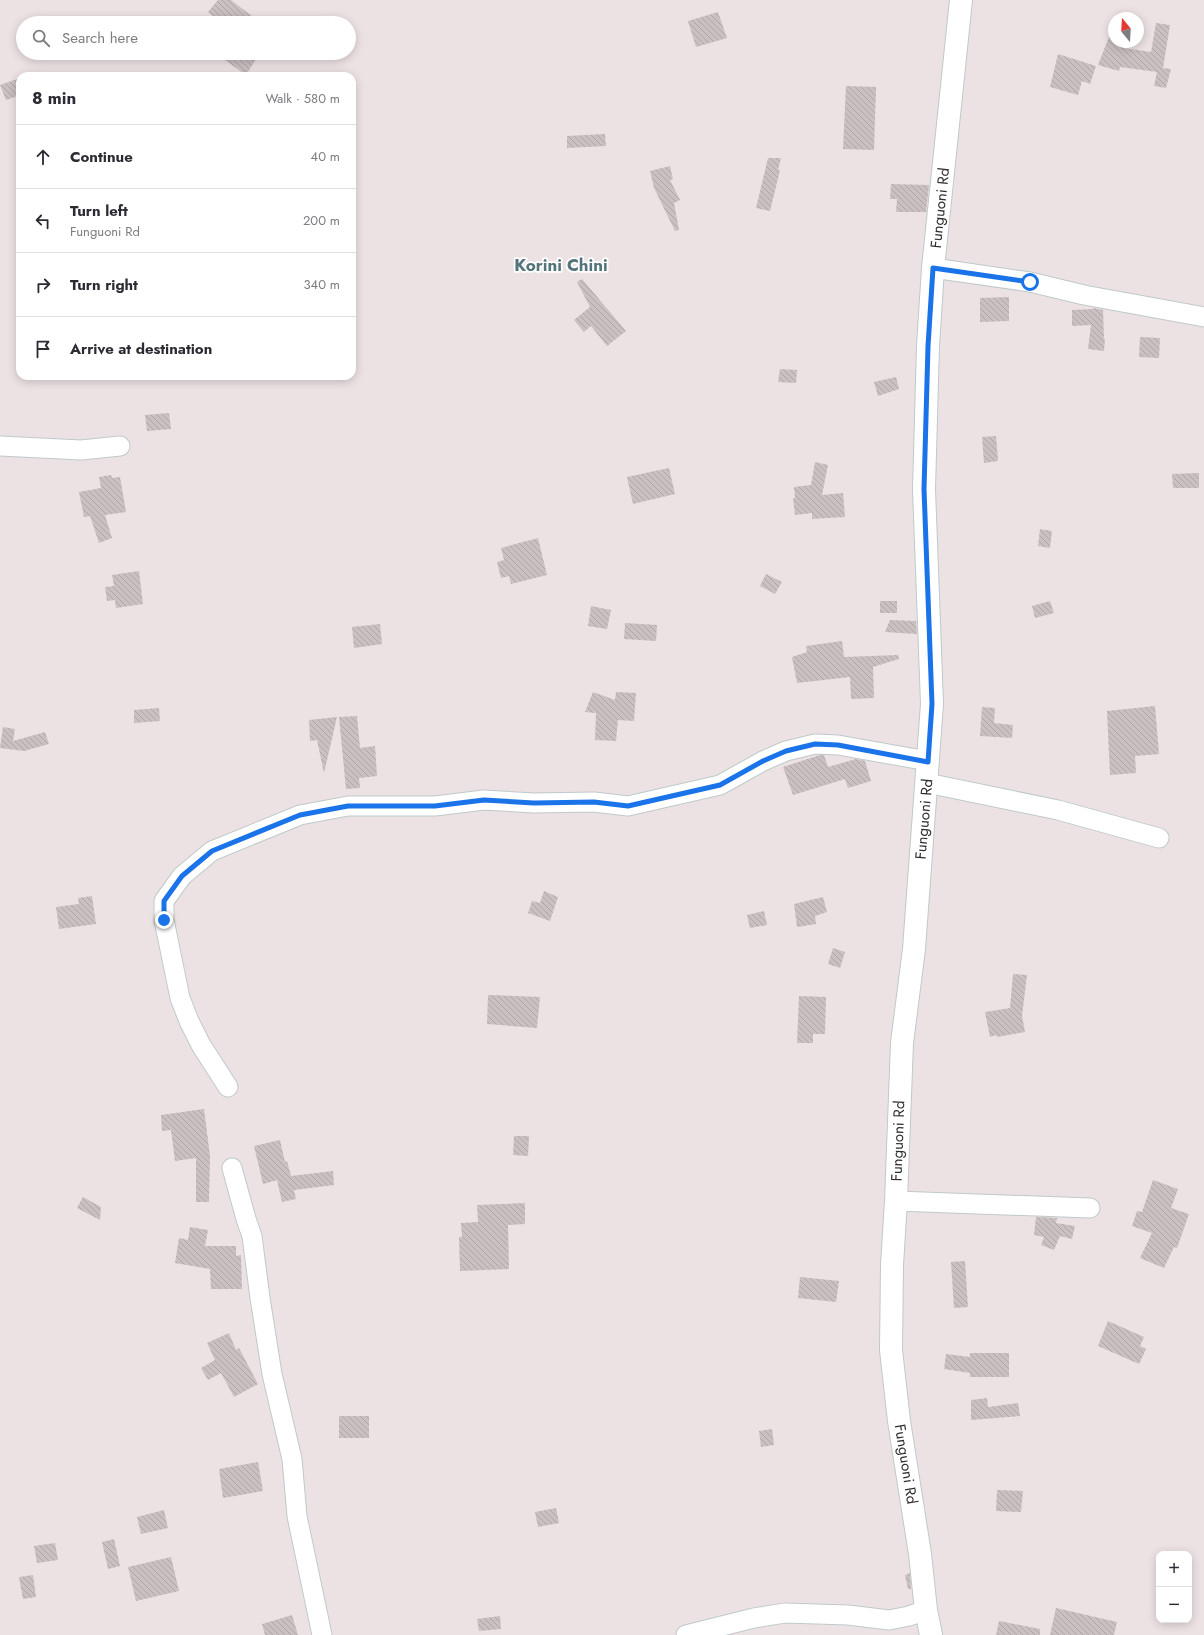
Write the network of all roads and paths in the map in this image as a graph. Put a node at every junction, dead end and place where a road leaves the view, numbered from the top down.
1 (961, 0) edge
2 (933, 268) junction
3 (1204, 316) edge
4 (0, 446) edge
5 (120, 446) dead end
6 (928, 762) junction
7 (927, 783) junction
8 (1159, 838) dead end
9 (228, 1087) dead end
10 (232, 1168) dead end
11 (896, 1201) junction
12 (1090, 1208) dead end
13 (926, 1610) junction
14 (322, 1635) edge
15 (686, 1635) edge
16 (931, 1635) edge

1 - 2 street, Funguoni Rd
2 - 3 street
2 - 6 street, Funguoni Rd
4 - 5 street
6 - 7 street, Funguoni Rd
6 - 9 street
7 - 8 street
7 - 11 street, Funguoni Rd
10 - 14 street
11 - 12 street
11 - 13 street, Funguoni Rd
13 - 15 street
13 - 16 street, Funguoni Rd

